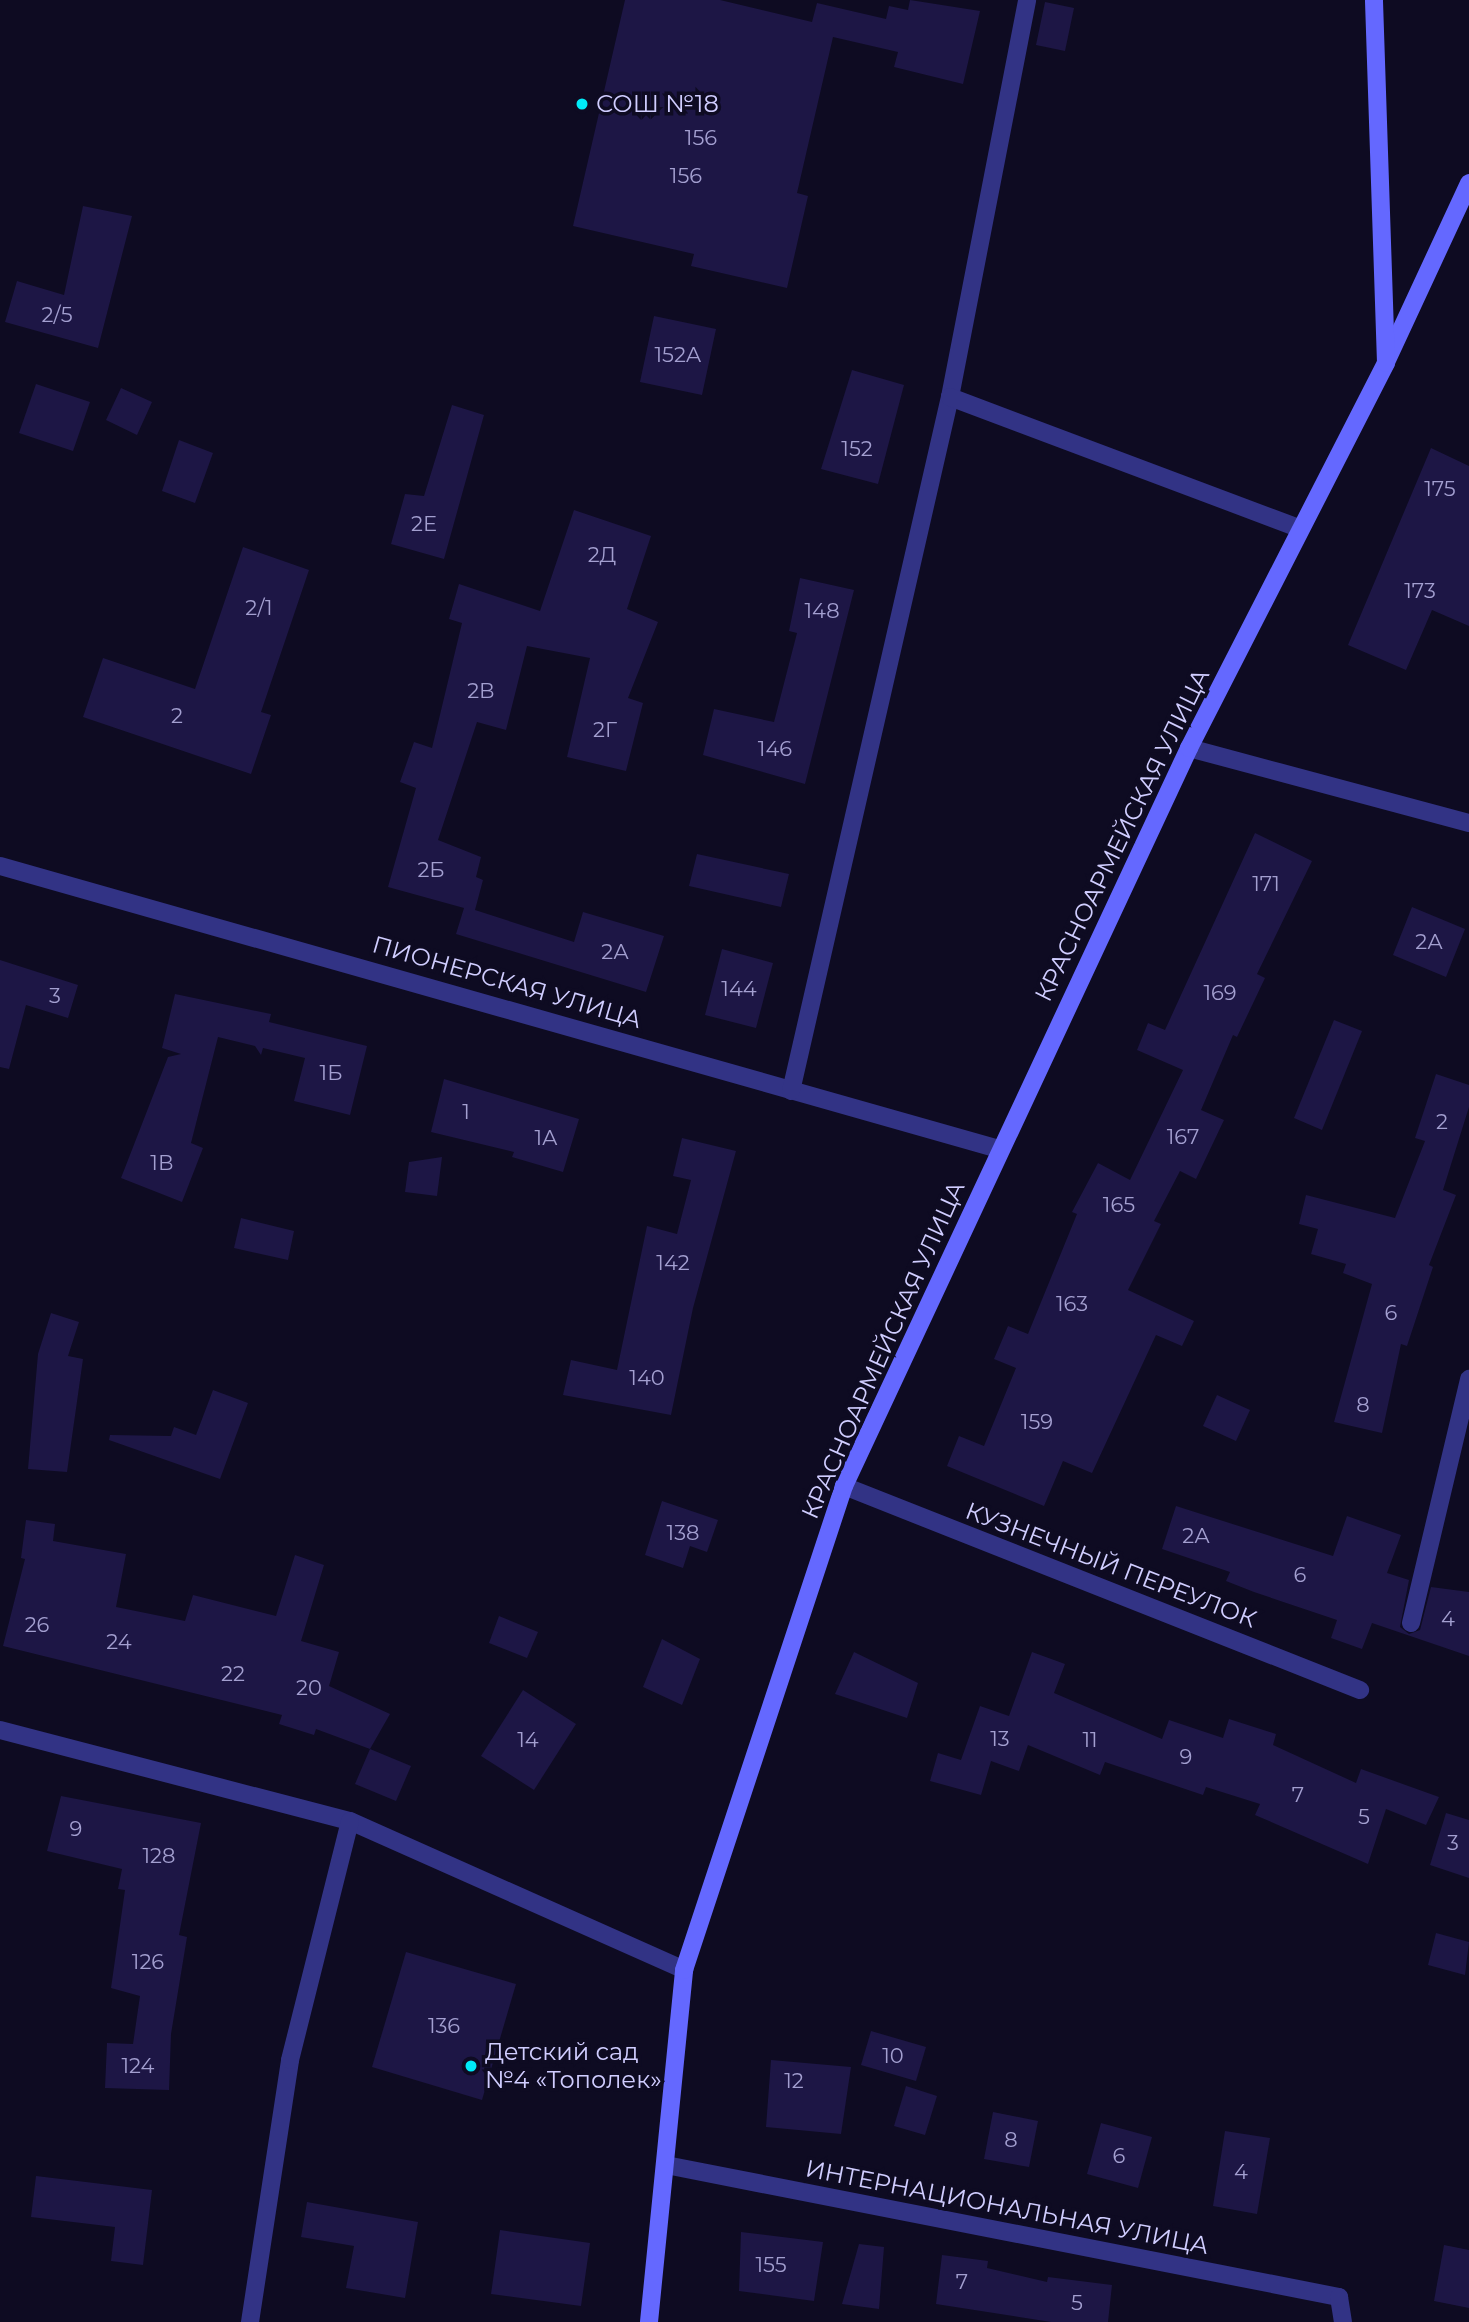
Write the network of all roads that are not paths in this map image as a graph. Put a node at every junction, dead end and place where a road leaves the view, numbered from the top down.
1 (1027, 0) edge
2 (1374, 0) edge
3 (1469, 183) edge
4 (1386, 363) junction
5 (950, 397) junction
6 (1299, 528) junction
7 (1189, 748) junction
8 (1469, 823) edge
9 (0, 866) edge
10 (791, 1091) junction
11 (999, 1149) junction
12 (1469, 1379) edge
13 (844, 1486) junction
14 (1411, 1623) dead end
15 (1360, 1690) dead end
16 (0, 1730) edge
17 (350, 1821) junction
18 (684, 1970) junction
19 (667, 2165) junction
20 (250, 2322) edge
21 (649, 2322) edge
22 (1343, 2322) edge

1 - 5 street
2 - 4 main road, КРАСНОАРМЕЙСКАЯ УЛИЦА
3 - 4 main road, КРАСНОАРМЕЙСКАЯ УЛИЦА
4 - 6 main road, КРАСНОАРМЕЙСКАЯ УЛИЦА
5 - 6 street
5 - 10 street
6 - 7 main road, КРАСНОАРМЕЙСКАЯ УЛИЦА
7 - 8 street
7 - 11 main road, КРАСНОАРМЕЙСКАЯ УЛИЦА
9 - 10 street, ПИОНЕРСКАЯ УЛИЦА
10 - 11 street, ПИОНЕРСКАЯ УЛИЦА
11 - 13 main road, КРАСНОАРМЕЙСКАЯ УЛИЦА
12 - 14 street
13 - 15 street, КУЗНЕЧНЫЙ ПЕРЕУЛОК
13 - 18 main road, КРАСНОАРМЕЙСКАЯ УЛИЦА
16 - 17 street
17 - 18 street
17 - 20 street
18 - 19 main road, КРАСНОАРМЕЙСКАЯ УЛИЦА
19 - 21 main road, КРАСНОАРМЕЙСКАЯ УЛИЦА
19 - 22 street, ИНТЕРНАЦИОНАЛЬНАЯ УЛИЦА

